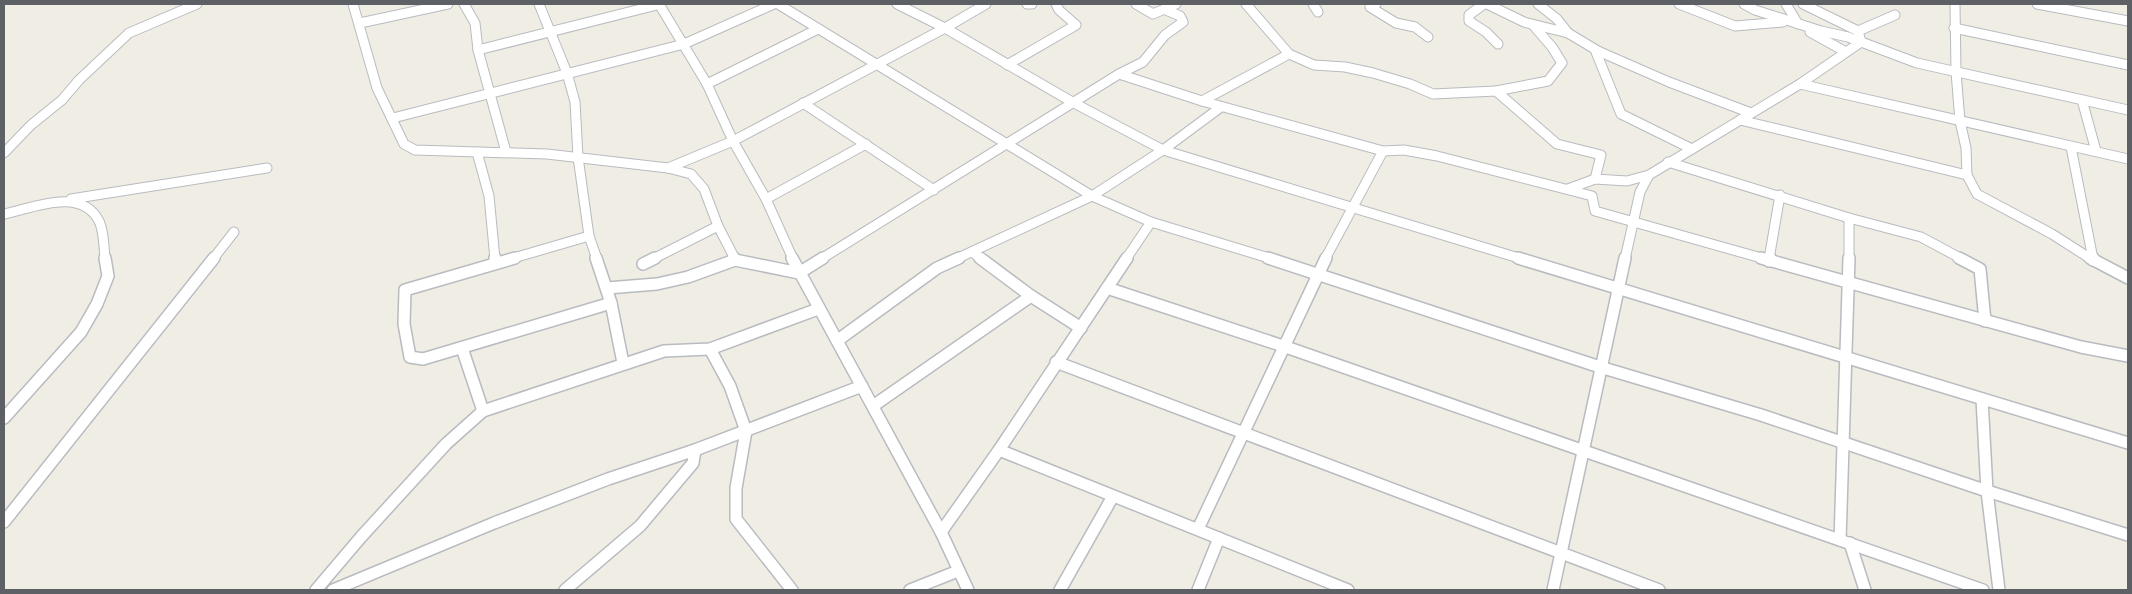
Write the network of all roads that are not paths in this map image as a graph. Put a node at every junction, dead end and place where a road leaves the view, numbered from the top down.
1 (197, 4) edge
2 (353, 4) edge
3 (448, 4) edge
4 (464, 4) edge
5 (539, 4) edge
6 (660, 4) edge
7 (774, 4) edge
8 (778, 4) edge
9 (897, 4) edge
10 (986, 4) edge
11 (1027, 4) edge
12 (1032, 4) edge
13 (1056, 4) edge
14 (1136, 4) edge
15 (1176, 4) edge
16 (1246, 4) edge
17 (1313, 4) edge
18 (1376, 4) edge
19 (1485, 4) edge
20 (1538, 4) edge
21 (1679, 4) edge
22 (1744, 4) edge
23 (1786, 4) edge
24 (1804, 4) edge
25 (1954, 4) edge
26 (2037, 4) edge
27 (2062, 6) edge
28 (1166, 10) junction
29 (1318, 12) dead end
30 (1895, 15) dead end
31 (2128, 21) edge
32 (360, 23) junction
33 (1532, 24) junction
34 (1798, 24) junction
35 (945, 28) junction
36 (1954, 28) junction
37 (818, 29) junction
38 (550, 31) junction
39 (1858, 31) junction
40 (1568, 33) junction
41 (1428, 37) dead end
42 (1861, 42) junction
43 (684, 44) junction
44 (1498, 44) dead end
45 (478, 50) junction
46 (1598, 50) junction
47 (1846, 52) junction
48 (1289, 54) junction
49 (875, 65) junction
50 (1007, 65) junction
51 (2128, 66) edge
52 (1956, 72) junction
53 (567, 73) junction
54 (1119, 74) junction
55 (707, 84) junction
56 (1800, 84) junction
57 (1496, 91) junction
58 (490, 94) junction
59 (2082, 100) junction
60 (1202, 101) junction
61 (1074, 103) junction
62 (803, 104) junction
63 (1220, 107) junction
64 (2128, 110) edge
65 (1751, 114) junction
66 (393, 118) junction
67 (1740, 120) junction
68 (1960, 121) junction
69 (733, 141) junction
70 (866, 144) junction
71 (1007, 145) junction
72 (2071, 146) junction
73 (1692, 149) junction
74 (1163, 150) junction
75 (1382, 151) junction
76 (477, 152) junction
77 (506, 152) junction
78 (2096, 152) junction
79 (4, 153) edge
80 (578, 157) junction
81 (2128, 160) edge
82 (1668, 162) junction
83 (267, 168) dead end
84 (668, 168) junction
85 (1649, 175) junction
86 (1967, 175) junction
87 (1594, 179) junction
88 (1568, 189) junction
89 (934, 190) junction
90 (1780, 195) junction
91 (1092, 196) junction
92 (766, 199) junction
93 (67, 200) junction
94 (1352, 209) junction
95 (4, 214) edge
96 (1849, 218) junction
97 (1634, 221) junction
98 (1150, 222) junction
99 (718, 226) junction
100 (234, 232) dead end
101 (589, 236) junction
102 (972, 252) junction
103 (735, 260) junction
104 (2093, 260) junction
105 (1769, 261) junction
106 (495, 263) junction
107 (643, 264) dead end
108 (799, 273) junction
109 (1318, 273) junction
110 (2128, 278) edge
111 (1849, 284) junction
112 (607, 288) junction
113 (1107, 288) junction
114 (1618, 288) junction
115 (1031, 296) junction
116 (611, 302) junction
117 (818, 309) junction
118 (1985, 321) junction
119 (1081, 328) junction
120 (838, 340) junction
121 (1283, 346) junction
122 (462, 348) junction
123 (710, 349) junction
124 (1845, 356) junction
125 (2128, 356) edge
126 (1056, 362) junction
127 (622, 364) junction
128 (1600, 367) junction
129 (862, 386) junction
130 (1982, 399) junction
131 (873, 406) junction
132 (482, 411) junction
133 (4, 418) edge
134 (746, 431) junction
135 (1243, 434) junction
136 (2128, 443) edge
137 (1844, 444) junction
138 (695, 450) junction
139 (999, 450) junction
140 (1584, 450) junction
141 (1987, 491) junction
142 (1112, 498) junction
143 (4, 522) edge
144 (1198, 529) junction
145 (940, 532) junction
146 (2128, 535) edge
147 (1219, 538) junction
148 (1845, 542) junction
149 (1562, 555) junction
150 (958, 571) junction
151 (316, 590) edge
152 (333, 590) edge
153 (565, 590) edge
154 (792, 590) edge
155 (910, 590) edge
156 (968, 590) edge
157 (1060, 590) edge
158 (1198, 590) edge
159 (1348, 590) edge
160 (1553, 590) edge
161 (1659, 590) edge
162 (1865, 590) edge
163 (1983, 590) edge
164 (1999, 590) edge

1 - 79 street
2 - 32 street
3 - 32 street
4 - 45 street
5 - 38 street
6 - 38 street
6 - 43 street
7 - 43 street
8 - 37 street
9 - 35 street
10 - 35 street
11 - 12 street
13 - 50 street
14 - 28 street
15 - 28 street
16 - 48 street
17 - 29 street
18 - 41 street
19 - 33 street
19 - 44 street
20 - 40 street
21 - 34 street
22 - 34 street
23 - 34 street
24 - 39 street
25 - 36 street
26 - 27 street
27 - 31 street
28 - 54 street
30 - 39 street
32 - 66 street
33 - 40 street
33 - 57 street
34 - 42 street
34 - 47 street
35 - 49 street
35 - 50 street
36 - 51 street
36 - 52 street
37 - 49 street
37 - 55 street
38 - 45 street
38 - 53 street
39 - 42 street
40 - 46 street
42 - 47 street
42 - 52 street
43 - 53 street
43 - 55 street
45 - 58 street
46 - 65 street
46 - 73 street
47 - 56 street
48 - 57 street
48 - 60 street
49 - 62 street
49 - 71 street
50 - 61 street
52 - 59 street
52 - 68 street
53 - 58 street
53 - 80 street
54 - 60 street
54 - 61 street
55 - 69 street
56 - 65 street
56 - 68 street
57 - 87 street
58 - 66 street
58 - 77 street
59 - 64 street
59 - 78 street
60 - 63 street
61 - 71 street
61 - 74 street
62 - 69 street
62 - 70 street
63 - 74 street
63 - 75 street
65 - 67 street
66 - 76 street
67 - 73 street
67 - 86 street
68 - 72 street
68 - 86 street
69 - 84 street
69 - 92 street
70 - 89 street
70 - 92 street
71 - 89 street
71 - 91 street
72 - 78 street
72 - 104 street
73 - 82 street
74 - 91 street
74 - 94 street
75 - 88 street
75 - 94 street
76 - 77 street
76 - 106 street
77 - 80 street
78 - 81 street
80 - 84 street
80 - 101 street
82 - 85 street
82 - 90 street
83 - 93 street
84 - 99 street
85 - 87 street
85 - 97 street
86 - 104 street
87 - 88 street
88 - 97 street
89 - 108 street
90 - 96 street
90 - 105 street
91 - 98 street
91 - 102 street
92 - 108 street
93 - 95 street
93 - 133 street
94 - 109 street
94 - 114 street
96 - 111 street
96 - 118 street
97 - 105 street
97 - 114 street
98 - 109 street
98 - 113 street
99 - 103 street
99 - 107 street
100 - 143 street
101 - 106 street
101 - 112 street
102 - 115 street
102 - 120 street
103 - 108 street
103 - 112 street
104 - 110 street
105 - 111 street
106 - 122 street
108 - 117 street
109 - 121 street
109 - 128 street
111 - 118 street
111 - 124 street
112 - 116 street
113 - 119 street
113 - 121 street
114 - 124 street
114 - 128 street
115 - 119 street
115 - 131 street
116 - 122 street
116 - 127 street
117 - 120 street
117 - 123 street
118 - 125 street
119 - 126 street
120 - 129 street
121 - 135 street
121 - 140 street
122 - 132 street
123 - 127 street
123 - 134 street
124 - 130 street
124 - 137 street
126 - 135 street
126 - 139 street
127 - 132 street
128 - 137 street
128 - 140 street
129 - 131 street
129 - 134 street
130 - 136 street
130 - 141 street
131 - 145 street
132 - 151 street
134 - 138 street
134 - 154 street
135 - 144 street
135 - 149 street
137 - 141 street
137 - 148 street
138 - 152 street
138 - 153 street
139 - 142 street
139 - 145 street
140 - 148 street
140 - 149 street
141 - 146 street
141 - 164 street
142 - 144 street
142 - 157 street
144 - 147 street
145 - 150 street
147 - 158 street
147 - 159 street
148 - 162 street
148 - 163 street
149 - 160 street
149 - 161 street
150 - 155 street
150 - 156 street

